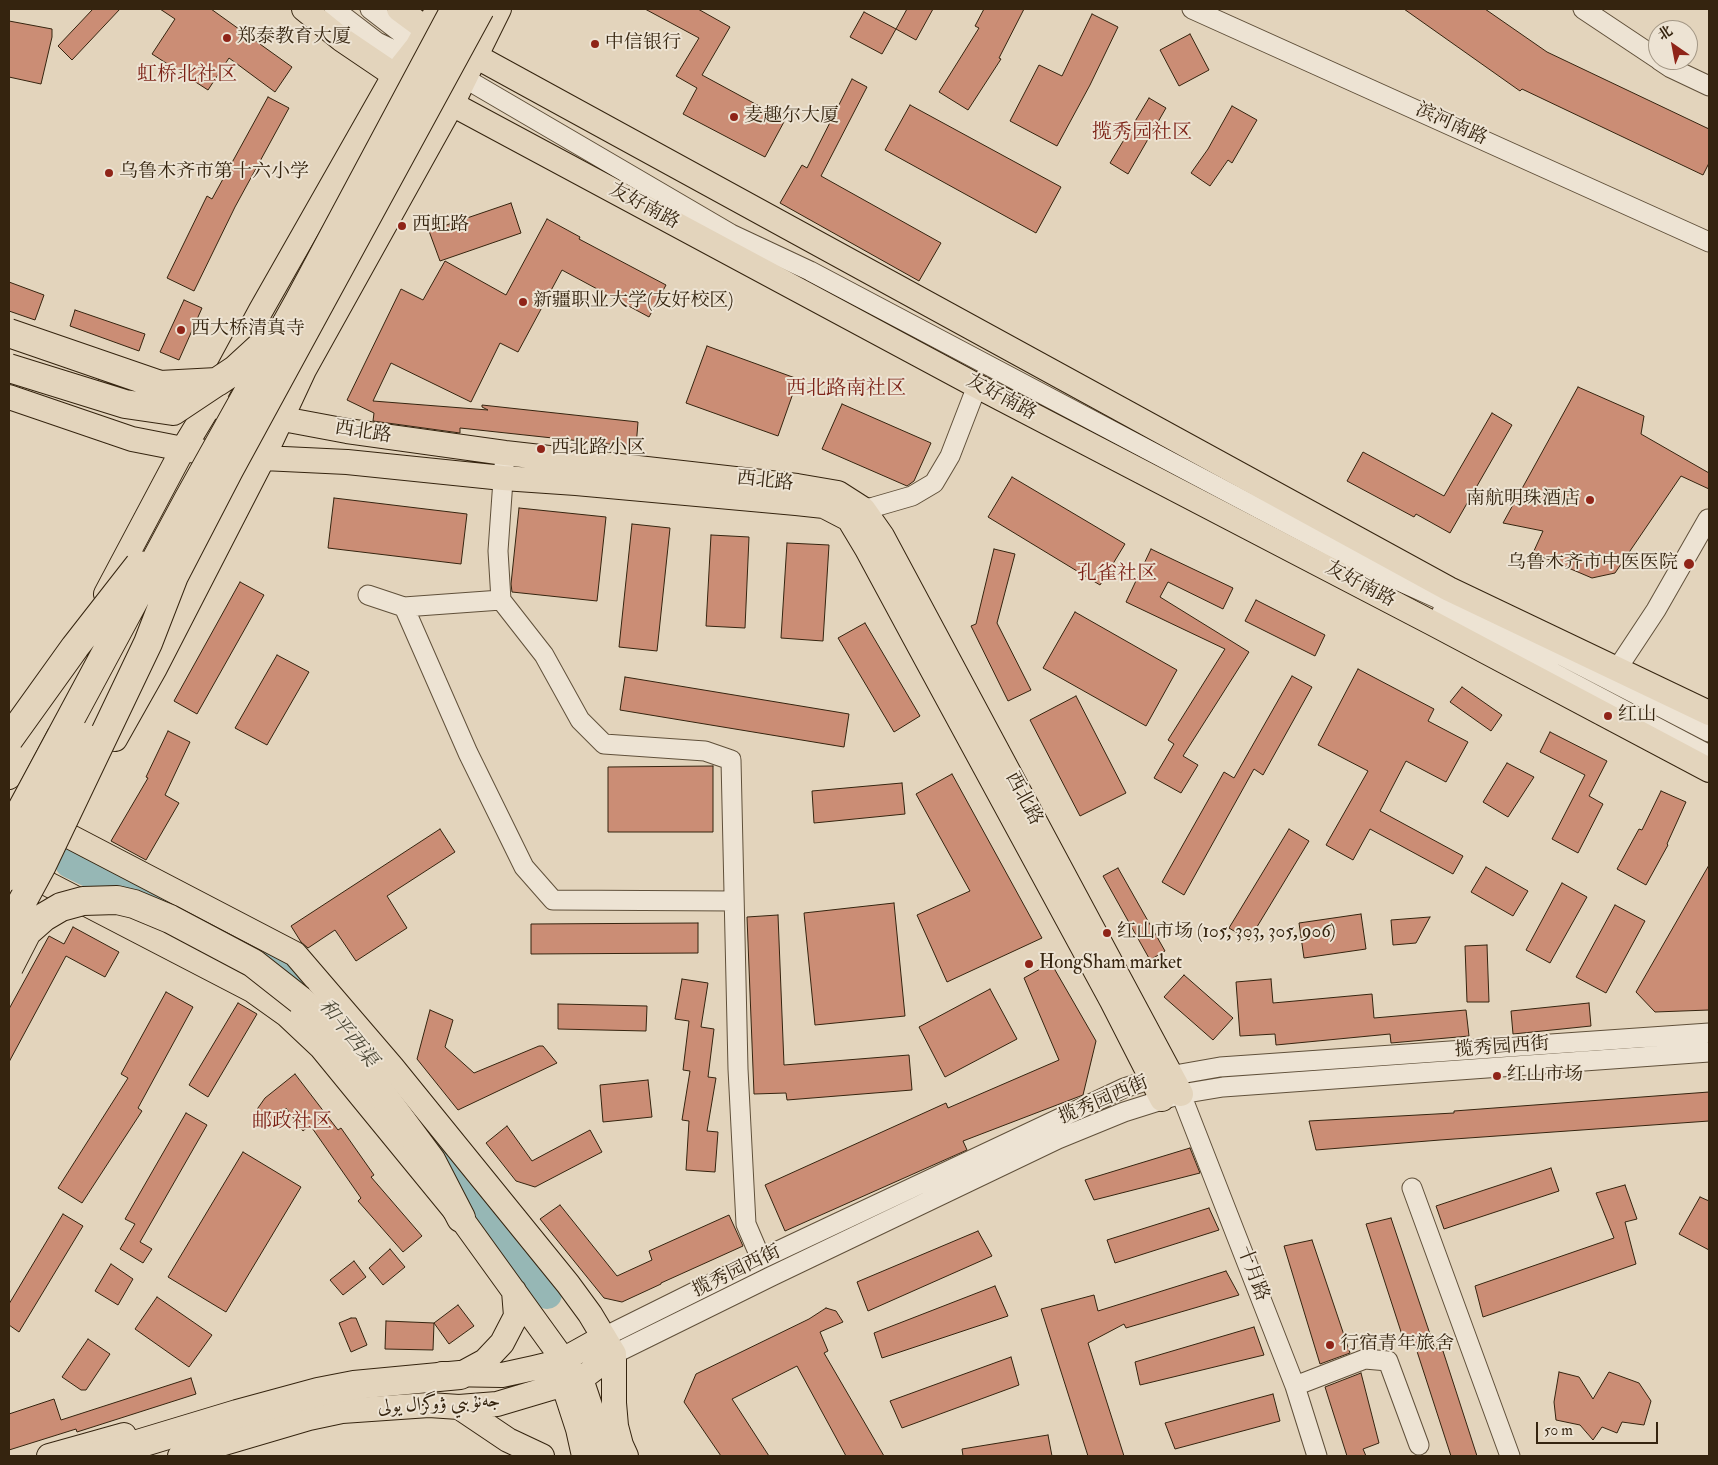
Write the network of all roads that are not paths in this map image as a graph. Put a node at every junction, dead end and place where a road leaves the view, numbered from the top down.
1 (304, 9) edge
2 (334, 9) edge
3 (370, 9) edge
4 (399, 9) edge
5 (438, 9) edge
6 (455, 9) edge
7 (480, 9) edge
8 (499, 9) edge
9 (1192, 9) edge
10 (1583, 9) edge
11 (1648, 53) edge
12 (475, 56) junction
13 (410, 58) junction
14 (1675, 70) edge
15 (465, 79) junction
16 (1709, 86) edge
17 (452, 104) junction
18 (1709, 242) edge
19 (300, 301) junction
20 (9, 333) edge
21 (9, 349) edge
22 (9, 368) edge
23 (977, 386) junction
24 (9, 397) edge
25 (217, 399) junction
26 (272, 417) junction
27 (193, 450) junction
28 (506, 454) junction
29 (253, 458) junction
30 (503, 478) junction
31 (188, 500) junction
32 (863, 509) junction
33 (837, 513) junction
34 (1708, 519) edge
35 (1375, 570) junction
36 (174, 576) junction
37 (368, 595) dead end
38 (501, 600) junction
39 (404, 608) junction
40 (1617, 669) junction
41 (1709, 713) edge
42 (1709, 732) edge
43 (9, 739) edge
44 (1709, 755) edge
45 (1709, 770) edge
46 (9, 776) edge
47 (9, 809) edge
48 (54, 830) junction
49 (9, 833) edge
50 (19, 872) edge
51 (734, 901) junction
52 (9, 926) edge
53 (9, 935) edge
54 (9, 967) edge
55 (1709, 1033) edge
56 (1709, 1052) edge
57 (1167, 1087) junction
58 (1412, 1188) dead end
59 (461, 1218) junction
60 (761, 1260) junction
61 (514, 1291) junction
62 (609, 1346) junction
63 (559, 1362) junction
64 (460, 1375) junction
65 (572, 1382) junction
66 (1295, 1386) junction
67 (459, 1406) junction
68 (1419, 1445) dead end
69 (49, 1456) edge
70 (98, 1456) edge
71 (180, 1456) edge
72 (542, 1456) edge
73 (584, 1456) edge
74 (607, 1456) edge
75 (626, 1456) edge
76 (1317, 1456) edge
77 (1510, 1456) edge

1 - 13 main road, 友好南路
2 - 13 street
3 - 13 street
4 - 13 main road, 友好南路
5 - 13 main road
6 - 19 highway, bridge
7 - 36 highway, bridge
8 - 12 main road
9 - 18 street, 滨河南路
10 - 11 street
12 - 13 main road, 友好南路
12 - 15 main road
12 - 40 main road, 友好南路
13 - 15 street
13 - 17 main road, 友好南路
13 - 25 main road
14 - 16 street
15 - 17 main road
15 - 35 street
17 - 23 main road, 友好南路
17 - 26 main road
19 - 25 highway, bridge
19 - 31 highway, bridge
20 - 25 highway, bridge
21 - 25 main road, 西北路
22 - 25 highway, bridge
23 - 32 street
23 - 45 main road, 友好南路
24 - 27 main road, 西北路
25 - 26 main road, 西北路
25 - 27 main road
26 - 28 main road, 西北路
26 - 29 main road
27 - 29 main road, 西北路
27 - 46 main road
27 - 47 main road
28 - 30 street
28 - 32 main road, 西北路
29 - 30 main road, 西北路
29 - 48 main road
30 - 33 main road, 西北路
30 - 38 street
31 - 43 highway, bridge
31 - 49 highway, bridge
32 - 33 street
32 - 57 main road, 西北路
33 - 57 main road, 西北路
34 - 40 street
35 - 42 street
35 - 44 street
36 - 50 highway, bridge
36 - 52 highway, bridge
37 - 39 street
38 - 39 street
38 - 51 street
39 - 51 street
40 - 41 main road, 友好南路
47 - 48 main road
48 - 50 main road
48 - 62 main road
50 - 53 main road
50 - 59 main road
51 - 60 street
54 - 59 highway, bridge
55 - 57 street, 揽秀园西街
56 - 57 street, 揽秀园西街
57 - 60 street, 揽秀园西街
57 - 62 street, 揽秀园西街
57 - 66 street, 十月路
58 - 77 street
59 - 61 main road
60 - 62 street, 揽秀园西街
61 - 63 main road
61 - 64 main road
62 - 63 main road
62 - 65 main road, جەنۇبىي ۋوگزال يولى
62 - 75 main road
63 - 64 main road
63 - 65 main road
64 - 69 main road
64 - 70 highway
65 - 67 main road, جەنۇبىي ۋوگزال يولى
65 - 73 main road
65 - 74 main road
66 - 68 street
66 - 76 street, 十月路
67 - 71 main road, جەنۇبىي ۋوگزال يولى
67 - 72 main road

